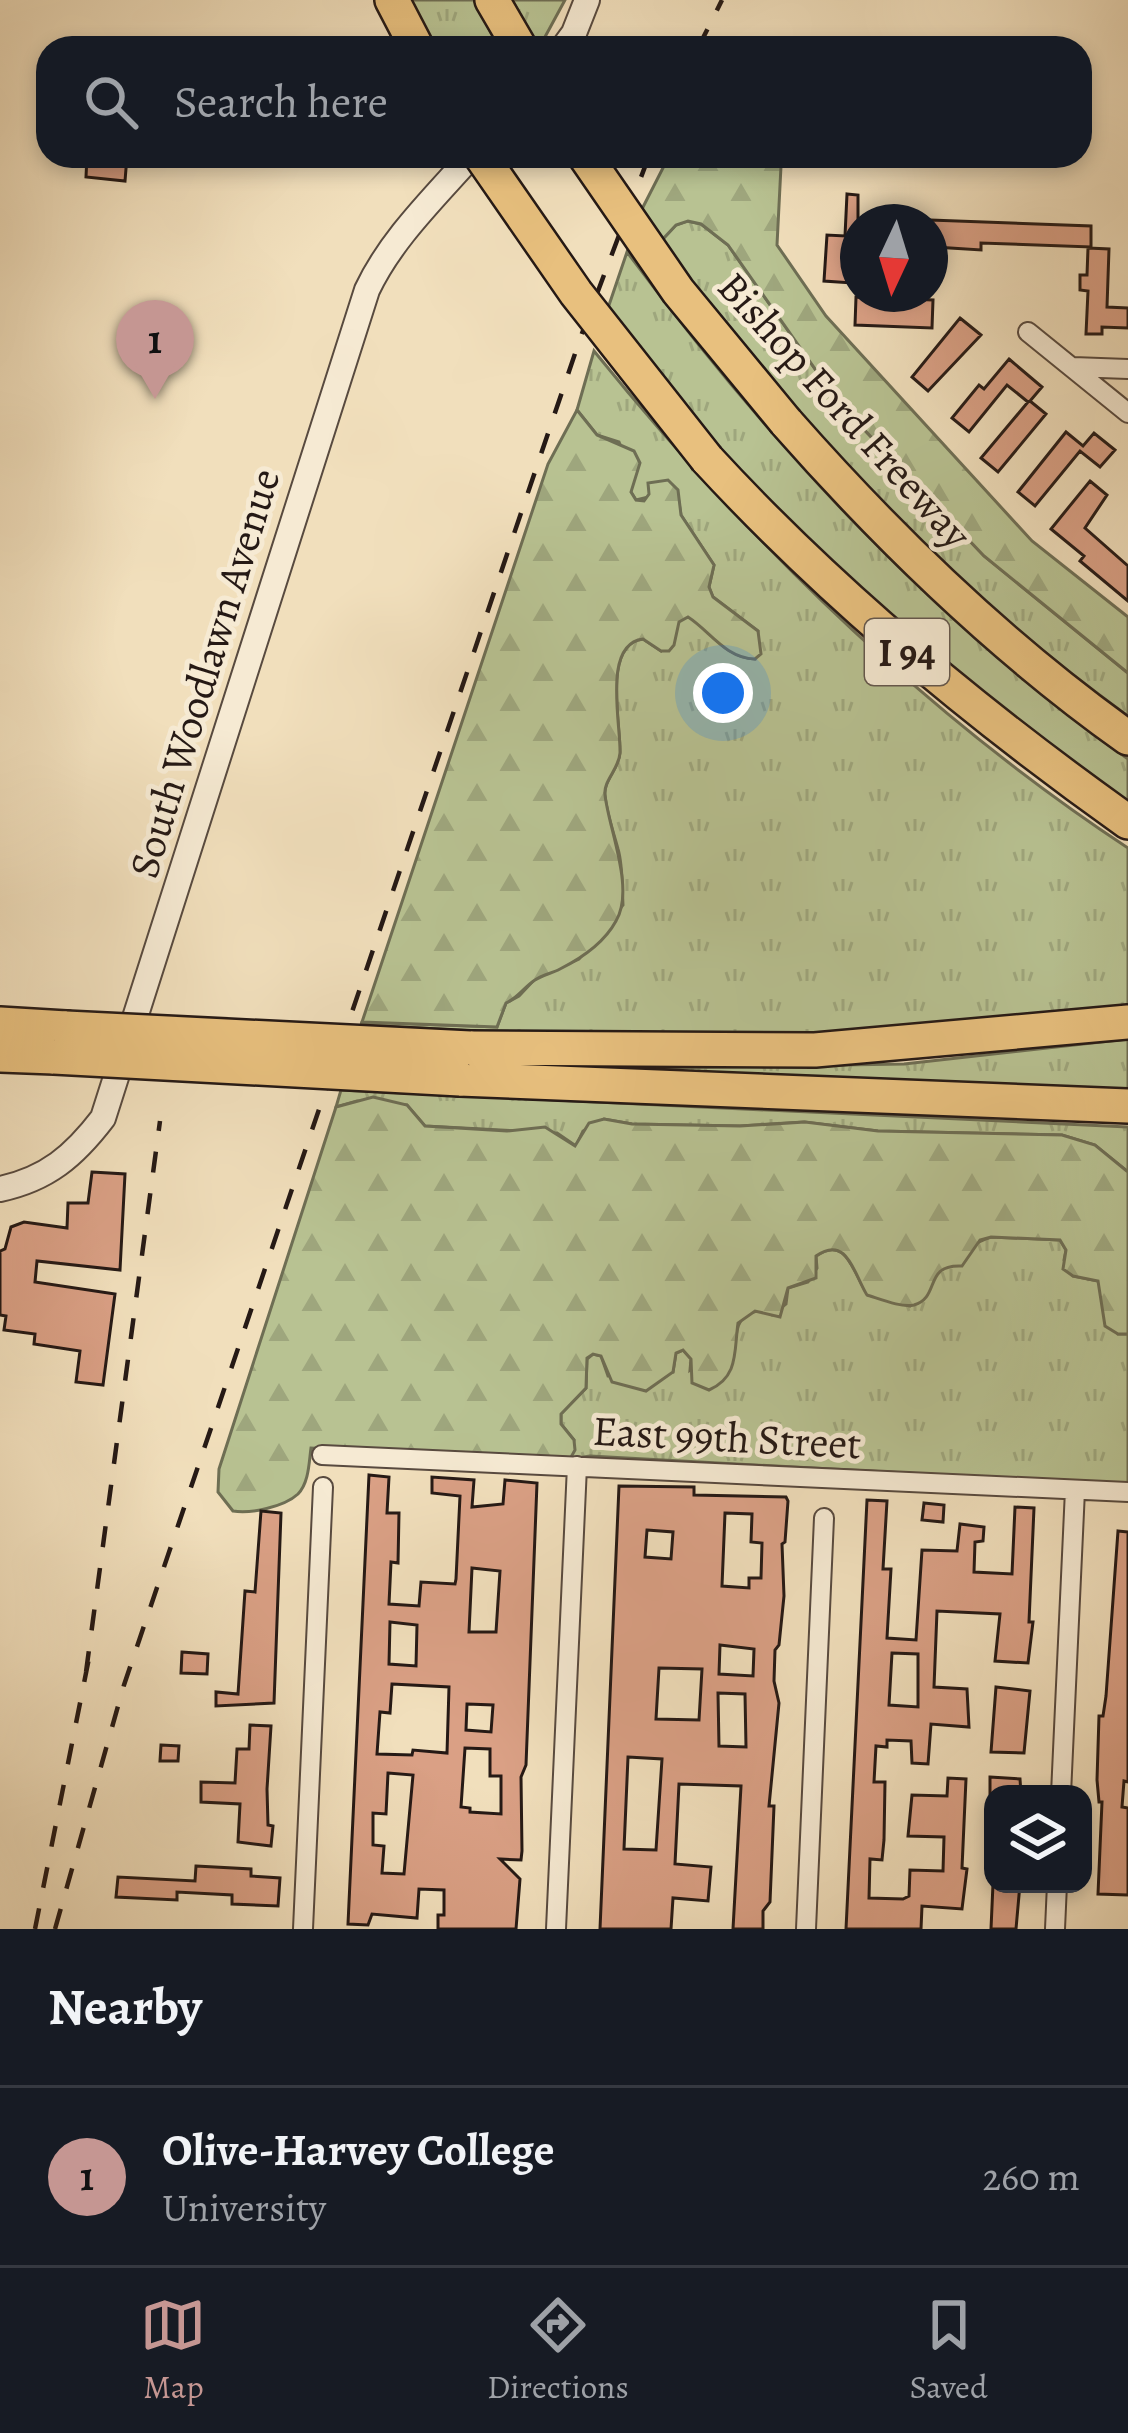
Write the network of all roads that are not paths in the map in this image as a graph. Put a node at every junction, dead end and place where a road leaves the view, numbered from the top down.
1 (392, 0) edge
2 (492, 0) edge
3 (586, 0) edge
4 (411, 36) edge
5 (513, 36) edge
6 (572, 36) edge
7 (460, 168) edge
8 (489, 168) edge
9 (593, 168) edge
10 (1028, 332) dead end
11 (1071, 367) junction
12 (1128, 369) edge
13 (1128, 413) edge
14 (1128, 738) edge
15 (1128, 822) edge
16 (1128, 1022) edge
17 (0, 1024) edge
18 (60, 1043) junction
19 (0, 1055) edge
20 (465, 1063) junction
21 (1128, 1106) edge
22 (0, 1189) edge
23 (322, 1455) dead end
24 (578, 1466) junction
25 (323, 1487) dead end
26 (1075, 1490) junction
27 (1128, 1492) edge
28 (824, 1518) dead end
29 (1061, 1785) edge
30 (1057, 1893) edge
31 (303, 1929) edge
32 (556, 1929) edge
33 (806, 1929) edge
34 (1055, 1929) edge

1 - 4 highway
2 - 5 highway
3 - 6 street
7 - 22 street, South Woodlawn Avenue
8 - 15 highway, I 94, bridge
9 - 14 highway, Bishop Ford Freeway / I 94, bridge
10 - 11 street
11 - 12 street
11 - 13 street
16 - 20 highway
17 - 18 highway
18 - 19 highway
18 - 20 highway, bridge
20 - 21 highway
23 - 24 street, East 99th Street
24 - 26 street, East 99th Street
24 - 32 street
25 - 31 street
26 - 27 street, East 99th Street
26 - 29 street
28 - 33 street
30 - 34 street

